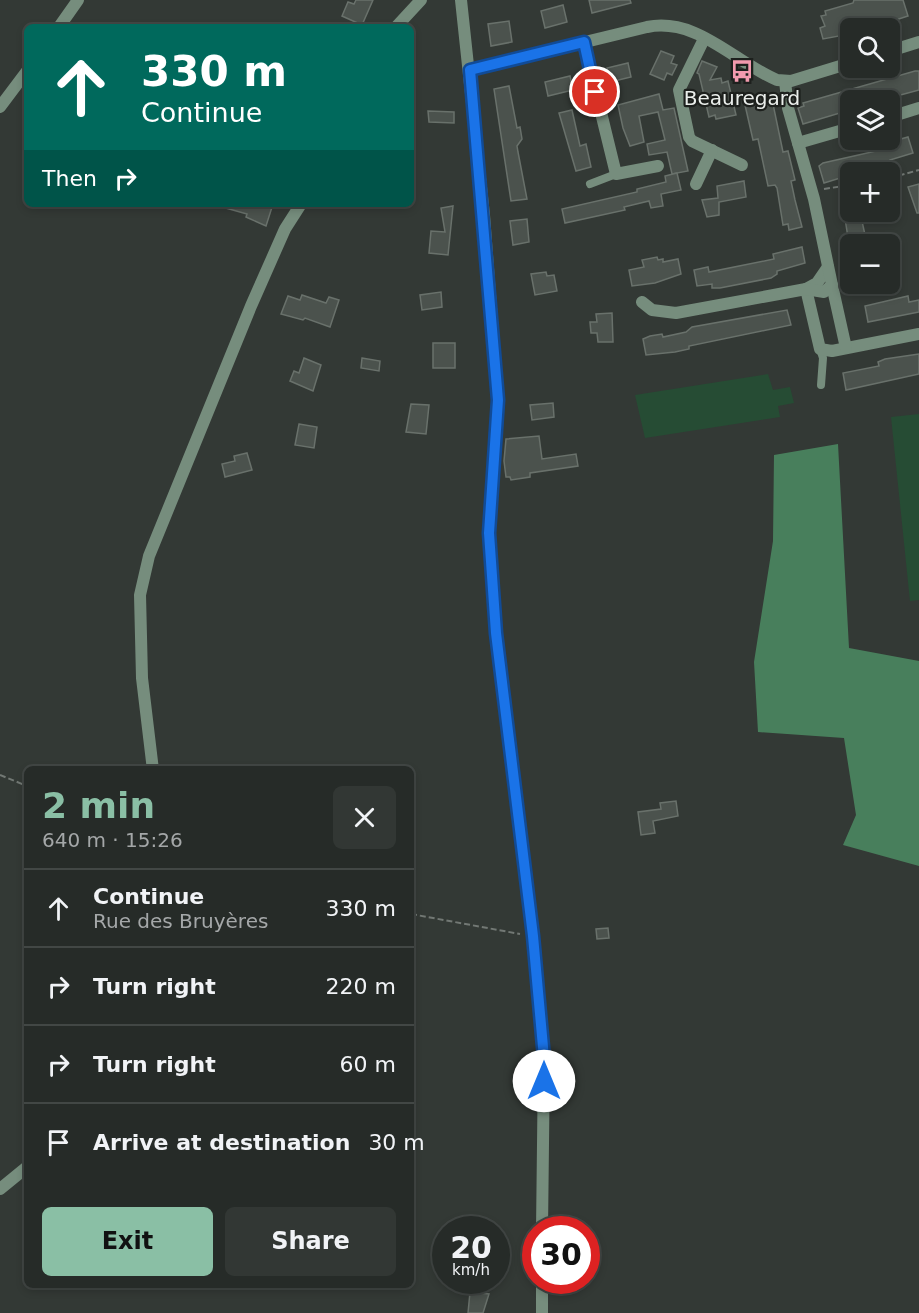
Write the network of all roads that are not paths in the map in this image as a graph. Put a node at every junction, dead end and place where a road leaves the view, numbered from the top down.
1 (78, 0) edge
2 (421, 0) edge
3 (461, 0) edge
4 (61, 24) edge
5 (399, 24) edge
6 (704, 39) junction
7 (584, 42) junction
8 (919, 42) edge
9 (900, 48) edge
10 (840, 66) edge
11 (470, 70) junction
12 (24, 75) edge
13 (785, 81) junction
14 (0, 107) edge
15 (919, 108) edge
16 (900, 114) edge
17 (840, 131) edge
18 (798, 143) junction
19 (712, 150) junction
20 (742, 165) dead end
21 (658, 166) dead end
22 (615, 174) junction
23 (590, 184) dead end
24 (696, 184) dead end
25 (299, 207) edge
26 (828, 267) junction
27 (832, 285) junction
28 (806, 288) junction
29 (642, 302) dead end
30 (919, 334) edge
31 (846, 348) junction
32 (820, 349) junction
33 (821, 385) dead end
34 (153, 766) edge
35 (24, 1169) edge
36 (0, 1189) edge
37 (542, 1216) edge
38 (542, 1294) edge
39 (542, 1313) edge

1 - 4 street
2 - 5 street
3 - 11 street
6 - 7 street
6 - 13 street
6 - 19 street
7 - 11 street
7 - 22 street
8 - 9 street
10 - 13 street
11 - 37 street
12 - 14 street
13 - 18 street
15 - 16 street
17 - 18 street
18 - 26 street
19 - 20 street
19 - 24 street
21 - 22 street
22 - 23 lane
25 - 34 street
26 - 27 street
26 - 28 street
27 - 28 street
27 - 31 street
28 - 29 street
28 - 32 street
30 - 31 street
31 - 32 street
32 - 33 lane
35 - 36 street
38 - 39 street

